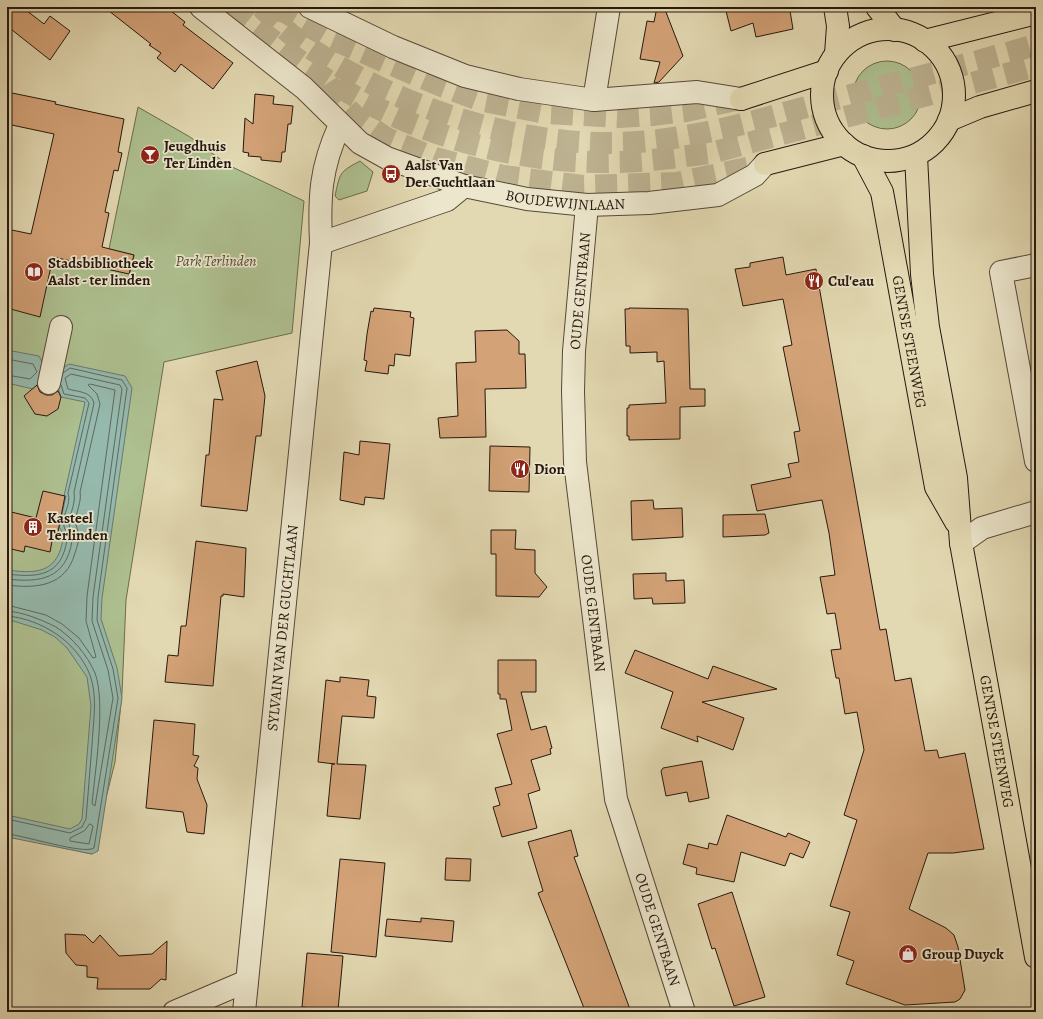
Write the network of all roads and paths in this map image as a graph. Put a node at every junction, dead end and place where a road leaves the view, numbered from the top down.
1 (201, 7) edge
2 (310, 7) edge
3 (609, 7) edge
4 (835, 7) edge
5 (877, 7) edge
6 (1036, 13) edge
7 (895, 30) junction
8 (925, 41) junction
9 (832, 63) junction
10 (1036, 91) edge
11 (741, 99) joint
12 (594, 100) junction
13 (949, 120) junction
14 (340, 125) junction
15 (844, 144) junction
16 (863, 156) junction
17 (916, 156) junction
18 (765, 164) joint
19 (464, 186) junction
20 (587, 205) junction
21 (321, 243) junction
22 (1036, 265) edge
23 (61, 327) dead end
24 (49, 383) dead end
25 (1036, 461) edge
26 (1036, 512) edge
27 (959, 535) junction
28 (1036, 957) edge
29 (247, 981) junction
30 (174, 1012) edge
31 (244, 1012) edge
32 (684, 1012) edge

1 - 14 street, BOUDEWIJNLAAN
2 - 12 street
3 - 12 street
4 - 9 main road
5 - 7 main road
6 - 8 main road
7 - 8 main road
7 - 9 main road
8 - 13 main road
9 - 11 main road
9 - 15 main road
10 - 13 main road
11 - 12 street
13 - 17 main road
14 - 19 street, BOUDEWIJNLAAN
14 - 21 street, SYLVAIN VAN DER GUCHTLAAN
15 - 16 main road
15 - 18 main road
16 - 17 main road
16 - 27 main road, GENTSE STEENWEG
17 - 27 main road, GENTSE STEENWEG
18 - 20 street, BOUDEWIJNLAAN
19 - 20 street, BOUDEWIJNLAAN
19 - 21 street
20 - 32 street, OUDE GENTBAAN
21 - 29 street, SYLVAIN VAN DER GUCHTLAAN
22 - 25 street
23 - 24 street
26 - 27 street
27 - 28 main road, GENTSE STEENWEG
29 - 30 street
29 - 31 street, SYLVAIN VAN DER GUCHTLAAN

